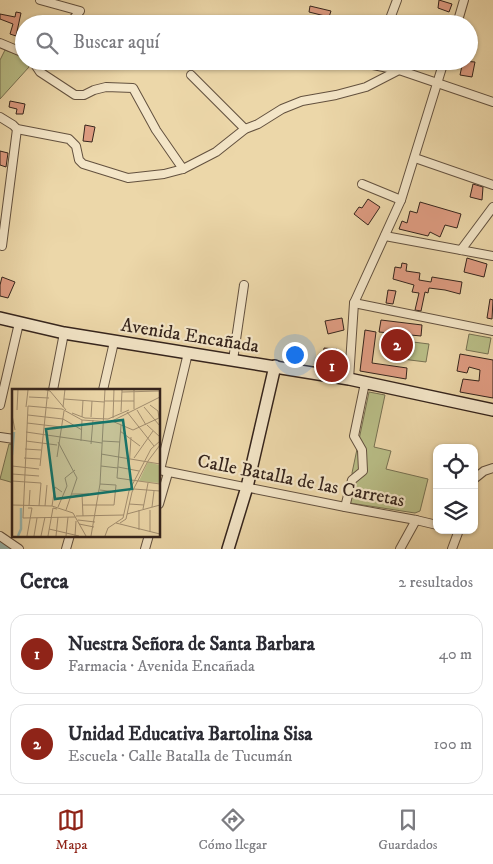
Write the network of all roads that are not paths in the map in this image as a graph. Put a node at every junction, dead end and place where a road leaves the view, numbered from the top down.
1 (40, 0) edge
2 (397, 0) edge
3 (464, 0) edge
4 (77, 15) edge
5 (391, 15) edge
6 (459, 15) edge
7 (0, 43) edge
8 (15, 49) edge
9 (39, 70) edge
10 (399, 70) joint
11 (441, 70) edge
12 (191, 75) dead end
13 (438, 82) junction
14 (493, 102) edge
15 (0, 117) edge
16 (17, 129) junction
17 (245, 129) junction
18 (415, 158) junction
19 (183, 169) junction
20 (362, 184) dead end
21 (493, 185) edge
22 (4, 198) edge
23 (401, 200) junction
24 (493, 207) edge
25 (385, 236) junction
26 (2, 246) dead end
27 (462, 250) junction
28 (493, 256) edge
29 (244, 285) dead end
30 (354, 303) junction
31 (0, 318) edge
32 (19, 323) junction
33 (493, 331) edge
34 (64, 333) junction
35 (114, 342) junction
36 (188, 353) junction
37 (234, 360) junction
38 (275, 366) junction
39 (349, 379) junction
40 (366, 383) junction
41 (53, 389) edge
42 (103, 389) edge
43 (0, 406) edge
44 (493, 410) edge
45 (493, 468) edge
46 (162, 471) edge
47 (478, 476) edge
48 (247, 487) junction
49 (160, 493) edge
50 (345, 507) junction
51 (416, 520) junction
52 (433, 524) edge
53 (457, 534) edge
54 (0, 536) edge
55 (70, 536) edge
56 (150, 536) edge
57 (146, 548) edge
58 (19, 549) edge
59 (66, 549) edge
60 (155, 549) edge
61 (228, 549) edge
62 (400, 549) edge
63 (452, 549) edge

1 - 4 street
2 - 5 street
3 - 6 street
7 - 8 street
9 - 19 street
10 - 13 street
10 - 17 street
11 - 13 street
12 - 17 street
13 - 14 street
13 - 18 street
15 - 16 street
16 - 19 street
16 - 22 street
17 - 19 street
18 - 21 street
18 - 23 street
20 - 23 street
22 - 26 street
23 - 25 street
24 - 27 street
25 - 27 street
25 - 30 street
27 - 28 street
29 - 37 street
30 - 33 street
30 - 39 street
31 - 32 main road, Avenida Encañada
32 - 34 main road, Avenida Encañada
32 - 43 street
34 - 35 main road, Avenida Encañada
34 - 41 street
35 - 36 main road, Avenida Encañada
35 - 42 street
36 - 37 main road, Avenida Encañada
36 - 46 street
37 - 38 main road, Avenida Encañada
38 - 39 main road, Avenida Encañada
38 - 48 main road
39 - 40 main road, Avenida Encañada
40 - 44 main road, Avenida Encañada
40 - 50 street
45 - 47 street
46 - 48 street, Calle Batalla de las Carretas
46 - 49 street
48 - 50 street, Calle Batalla de las Carretas
48 - 61 main road
50 - 51 street, Calle Batalla de las Carretas
51 - 52 street, Calle Batalla de las Carretas
51 - 62 street
53 - 63 street
54 - 58 street
55 - 59 street
56 - 57 street
57 - 60 street

